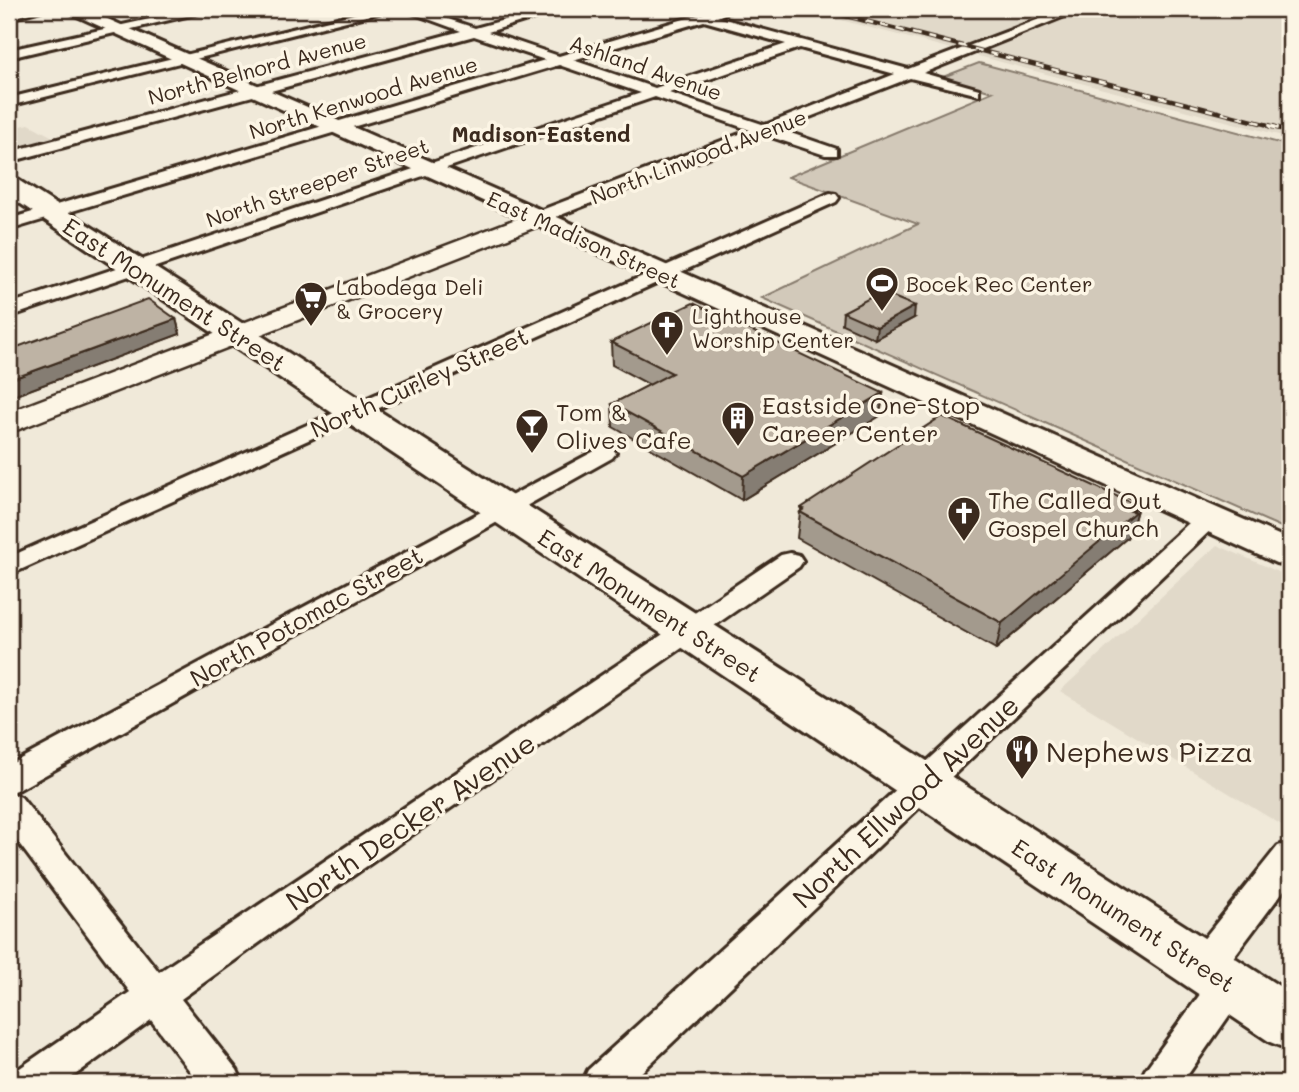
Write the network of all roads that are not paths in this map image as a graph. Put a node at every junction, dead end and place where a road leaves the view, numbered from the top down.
1 (38, 9) edge
2 (71, 9) edge
3 (210, 9) edge
4 (388, 9) edge
5 (407, 9) edge
6 (558, 9) edge
7 (676, 9) edge
8 (730, 9) edge
9 (1074, 9) edge
10 (9, 15) edge
11 (704, 17) junction
12 (117, 30) junction
13 (474, 31) junction
14 (799, 44) junction
15 (9, 54) edge
16 (183, 59) junction
17 (559, 60) junction
18 (908, 74) junction
19 (254, 91) junction
20 (655, 92) junction
21 (974, 92) dead end
22 (9, 102) edge
23 (335, 127) junction
24 (765, 130) junction
25 (831, 152) dead end
26 (9, 156) edge
27 (427, 169) junction
28 (9, 185) edge
29 (830, 198) dead end
30 (51, 213) junction
31 (537, 218) junction
32 (9, 225) edge
33 (135, 268) junction
34 (661, 273) junction
35 (9, 311) edge
36 (237, 335) junction
37 (354, 411) junction
38 (9, 423) edge
39 (604, 453) dead end
40 (502, 509) junction
41 (1209, 518) junction
42 (1290, 554) edge
43 (790, 561) dead end
44 (9, 567) edge
45 (689, 631) junction
46 (9, 779) edge
47 (923, 784) junction
48 (9, 806) edge
49 (1290, 856) edge
50 (1216, 976) junction
51 (156, 997) junction
52 (1290, 1024) edge
53 (31, 1083) edge
54 (223, 1083) edge
55 (602, 1083) edge
56 (1158, 1083) edge

1 - 10 street
2 - 12 main road, East Madison Street
3 - 12 street
4 - 16 street
5 - 13 street, Ashland Avenue
6 - 13 street, North Belnord Avenue
7 - 11 street
8 - 11 street, North Kenwood Avenue
9 - 18 street, North Linwood Avenue
11 - 14 street
11 - 17 street, North Kenwood Avenue
12 - 15 street
12 - 16 main road, East Madison Street
13 - 17 street, Ashland Avenue
13 - 19 street, North Belnord Avenue
14 - 18 street
14 - 20 street, North Streeper Street
16 - 19 main road, East Madison Street
16 - 22 street
17 - 20 street, Ashland Avenue
17 - 23 street, North Kenwood Avenue
18 - 21 street
18 - 24 street, North Linwood Avenue
19 - 23 main road, East Madison Street
19 - 26 street, North Belnord Avenue
20 - 24 street, Ashland Avenue
20 - 27 street, North Streeper Street
23 - 27 main road, East Madison Street
23 - 30 street, North Kenwood Avenue
24 - 25 street, Ashland Avenue
24 - 31 street, North Linwood Avenue
27 - 31 main road, East Madison Street
27 - 33 street, North Streeper Street
28 - 30 main road, East Monument Street
29 - 34 street, North Curley Street
30 - 32 street, North Kenwood Avenue
30 - 33 main road, East Monument Street
31 - 34 main road, East Madison Street
31 - 36 street, North Linwood Avenue
33 - 35 street, North Streeper Street
33 - 36 main road, East Monument Street
34 - 37 street, North Curley Street
34 - 41 main road, East Madison Street
36 - 37 main road, East Monument Street
36 - 38 street, North Linwood Avenue
37 - 40 main road, East Monument Street
37 - 44 street, North Curley Street
39 - 40 street, North Potomac Street
40 - 45 main road, East Monument Street
40 - 46 street, North Potomac Street
41 - 42 main road, East Madison Street
41 - 47 street, North Ellwood Avenue
43 - 45 street, North Decker Avenue
45 - 47 main road, East Monument Street
45 - 51 street, North Decker Avenue
47 - 50 main road, East Monument Street
47 - 55 street, North Ellwood Avenue
48 - 51 street
49 - 50 street
50 - 52 main road, East Monument Street
50 - 56 street
51 - 53 street, North Decker Avenue
51 - 54 street

